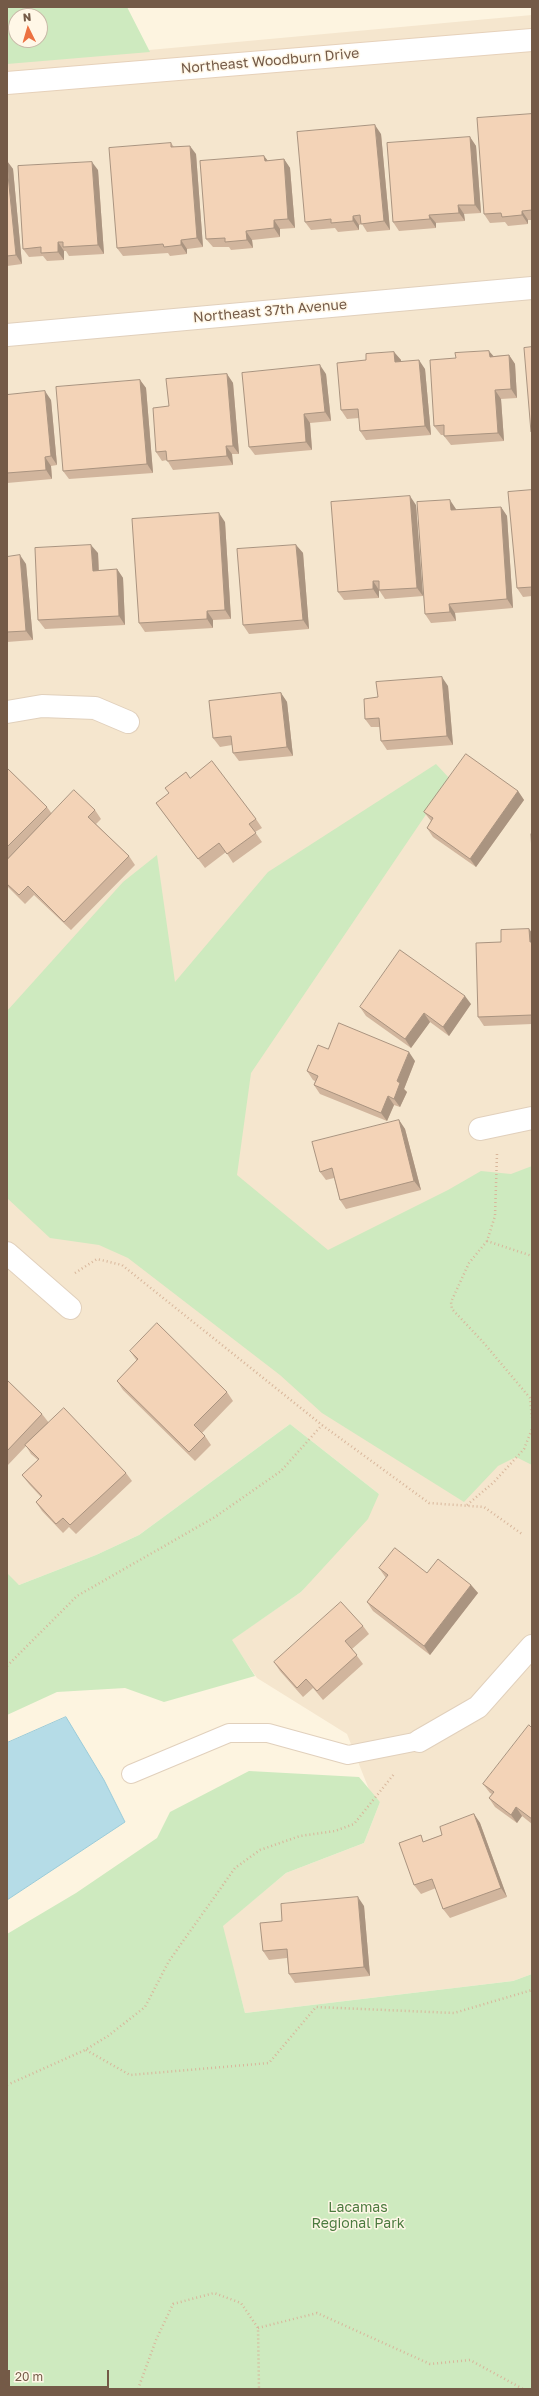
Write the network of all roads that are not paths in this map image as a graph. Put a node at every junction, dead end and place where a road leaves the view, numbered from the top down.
1 (532, 40) edge
2 (7, 83) edge
3 (532, 288) edge
4 (7, 335) edge
5 (7, 712) edge
6 (128, 722) dead end
7 (532, 1118) edge
8 (489, 1127) road end
9 (7, 1253) edge
10 (70, 1308) dead end
11 (532, 1646) edge
12 (419, 1741) joint
13 (131, 1774) dead end

1 - 2 street, Northeast Woodburn Drive
3 - 4 street, Northeast 37th Avenue
5 - 6 street
7 - 8 street
9 - 10 street
11 - 12 street
12 - 13 lane

